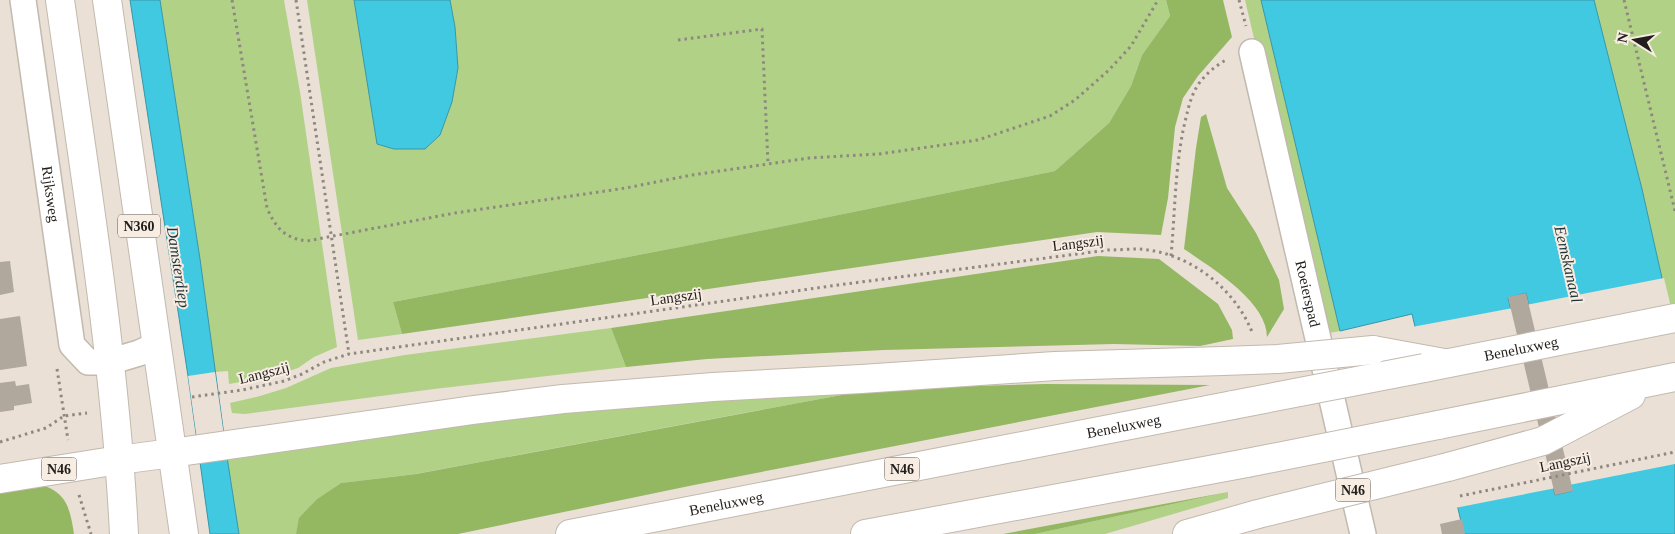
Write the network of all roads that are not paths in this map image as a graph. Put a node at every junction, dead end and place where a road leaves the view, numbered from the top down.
1 (23, 0) edge
2 (60, 0) edge
3 (107, 0) edge
4 (1252, 52) road end
5 (1675, 318) edge
6 (157, 345) junction
7 (109, 362) junction
8 (1448, 363) junction
9 (1667, 379) edge
10 (185, 451) junction
11 (119, 460) junction
12 (0, 478) edge
13 (124, 534) edge
14 (184, 534) edge
15 (570, 534) edge
16 (865, 534) edge
17 (1187, 534) edge
18 (1363, 534) edge

1 - 7 street, Rijksweg
2 - 7 main road
3 - 6 main road, N360
4 - 18 street, Roeierspad
5 - 8 main road, Beneluxweg / N46
6 - 7 street, Rijksweg
6 - 10 main road, N360
7 - 11 main road
8 - 10 main road, N46, bridge
8 - 15 main road, Beneluxweg / N46, bridge
9 - 16 main road, N46, bridge
9 - 17 main road, N46, bridge
10 - 11 main road, N46
10 - 14 main road, N360
11 - 12 main road, N46
11 - 13 main road

